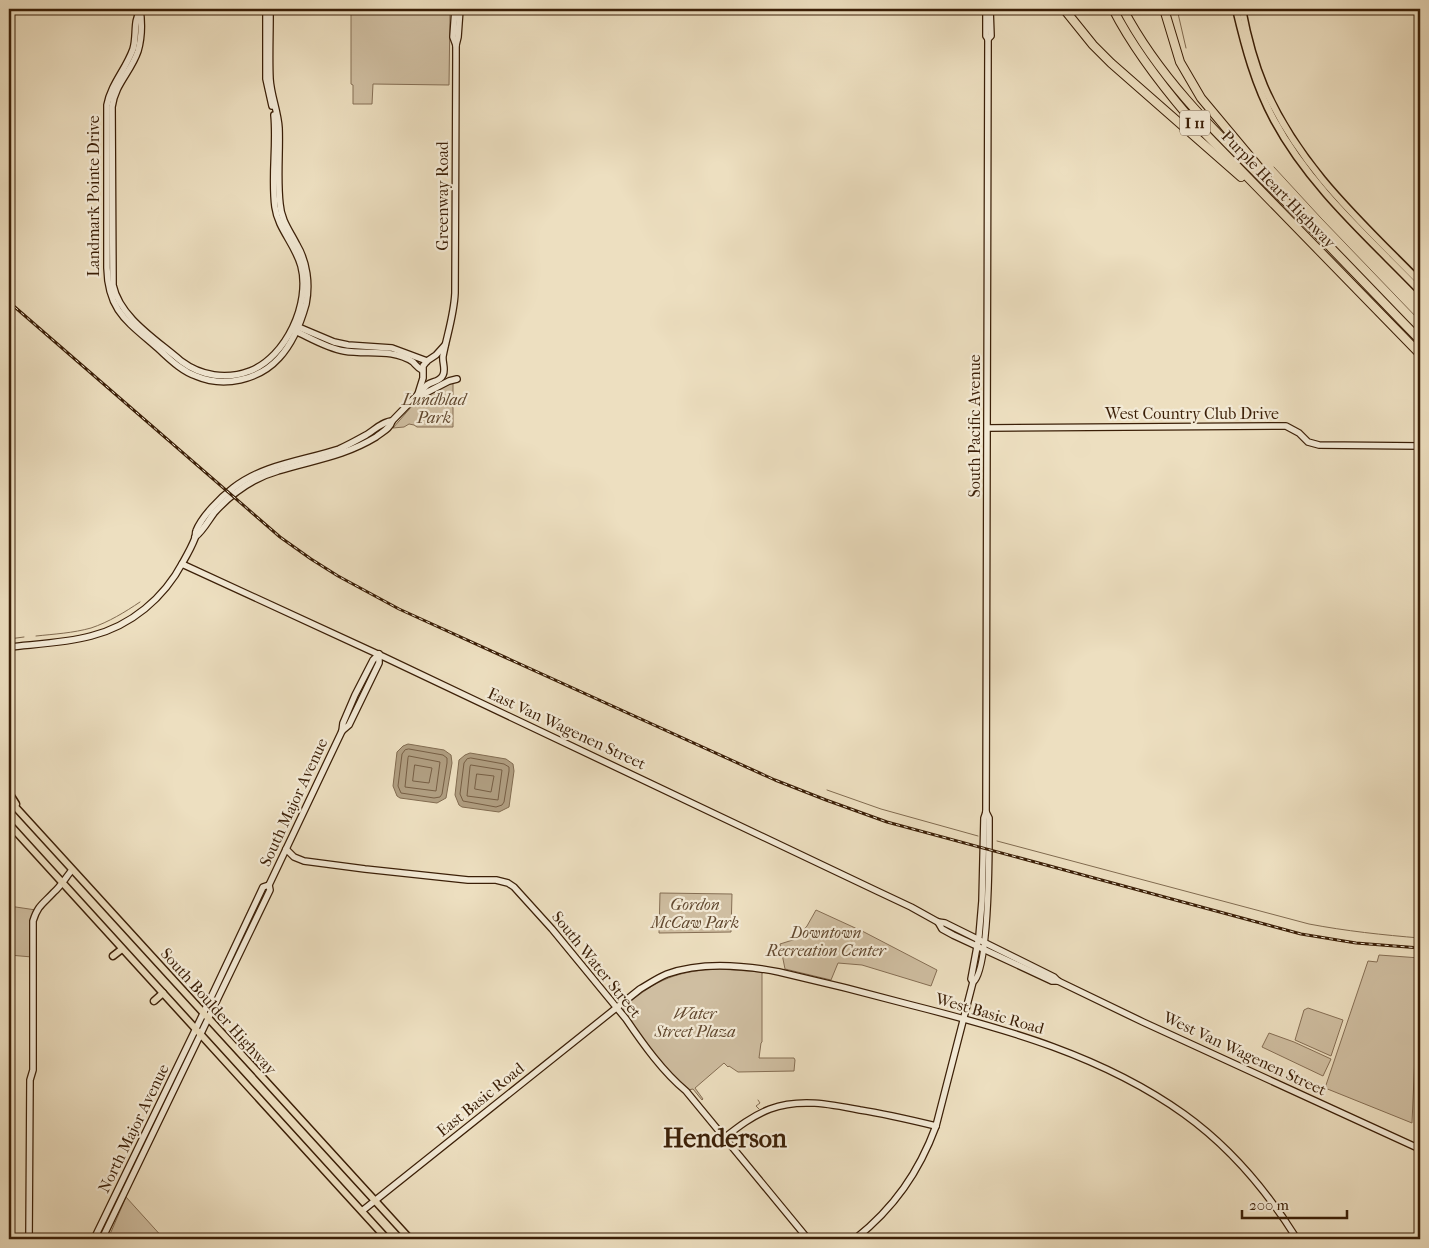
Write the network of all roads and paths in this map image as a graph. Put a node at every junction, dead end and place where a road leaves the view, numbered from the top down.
1 (268, 9) edge
2 (455, 9) edge
3 (460, 9) edge
4 (986, 9) edge
5 (990, 9) edge
6 (1113, 9) edge
7 (1123, 9) edge
8 (1164, 9) edge
9 (1236, 9) edge
10 (1242, 9) edge
11 (140, 10) edge
12 (1068, 11) edge
13 (988, 39) junction
14 (456, 45) junction
15 (1249, 50) junction
16 (1261, 92) junction
17 (1272, 104) junction
18 (1298, 154) junction
19 (1332, 200) junction
20 (1290, 206) junction
21 (1360, 220) junction
22 (1293, 224) junction
23 (1420, 282) edge
24 (1420, 291) edge
25 (294, 328) junction
26 (1420, 340) edge
27 (445, 345) junction
28 (1420, 354) edge
29 (429, 360) junction
30 (443, 365) junction
31 (422, 372) junction
32 (457, 379) dead end
33 (434, 382) junction
34 (418, 394) junction
35 (413, 399) junction
36 (988, 428) junction
37 (1420, 446) edge
38 (182, 564) junction
39 (9, 647) edge
40 (379, 654) junction
41 (9, 793) edge
42 (9, 800) edge
43 (20, 812) junction
44 (9, 824) edge
45 (286, 849) junction
46 (72, 870) junction
47 (62, 883) junction
48 (269, 884) junction
49 (981, 945) junction
50 (122, 949) junction
51 (113, 956) dead end
52 (162, 993) junction
53 (154, 1001) dead end
54 (616, 1008) junction
55 (203, 1013) junction
56 (208, 1018) junction
57 (964, 1019) junction
58 (195, 1029) junction
59 (200, 1035) junction
60 (155, 1114) junction
61 (161, 1117) junction
62 (936, 1126) junction
63 (724, 1138) junction
64 (1420, 1149) edge
65 (136, 1152) junction
66 (143, 1155) junction
67 (374, 1201) junction
68 (362, 1211) junction
69 (103, 1221) junction
70 (109, 1224) junction
71 (30, 1239) edge
72 (94, 1239) edge
73 (102, 1239) edge
74 (387, 1239) edge
75 (410, 1239) edge
76 (808, 1239) edge
77 (856, 1239) edge
78 (1297, 1239) edge

1 - 25 street, Landmark Pointe Drive
2 - 14 street, Greenway Road
3 - 14 street, Greenway Road
4 - 13 street, South Pacific Avenue
5 - 13 street, South Pacific Avenue
6 - 22 highway, Purple Heart Highway / I 11
7 - 20 highway, Purple Heart Highway / I 11
8 - 20 highway
9 - 15 main road
10 - 15 main road
11 - 25 street, Landmark Pointe Drive
12 - 22 highway
13 - 36 street, South Pacific Avenue
14 - 27 street, Greenway Road
15 - 16 main road
15 - 17 main road
16 - 17 main road
16 - 18 main road
17 - 18 main road
18 - 19 main road
18 - 21 main road
19 - 21 main road
19 - 24 main road
20 - 26 highway, Purple Heart Highway / I 11
21 - 23 main road
22 - 28 highway, Purple Heart Highway / I 11
25 - 29 street
25 - 31 street
27 - 29 street, Greenway Road
27 - 30 street, Greenway Road
29 - 30 street
29 - 31 street
30 - 33 street
31 - 33 street
31 - 34 street
32 - 35 street
33 - 34 street
34 - 35 street
35 - 38 street
36 - 37 street, West Country Club Drive
36 - 49 street, South Pacific Avenue
38 - 39 street
38 - 40 street, East Van Wagenen Street
40 - 45 street, South Major Avenue
40 - 49 street, East Van Wagenen Street
41 - 43 main road
42 - 43 main road, South Boulder Highway
43 - 46 main road, South Boulder Highway
44 - 47 main road, South Boulder Highway
45 - 48 street, South Major Avenue
45 - 54 street, South Water Street
46 - 47 street
46 - 55 main road, South Boulder Highway
47 - 50 main road, South Boulder Highway
47 - 71 street
48 - 55 street, South Major Avenue
48 - 56 street, South Major Avenue
49 - 57 street, South Pacific Avenue
49 - 64 street, West Van Wagenen Street
50 - 51 main road
50 - 52 main road, South Boulder Highway
52 - 53 main road
52 - 58 main road, South Boulder Highway
54 - 57 street, West Basic Road
54 - 63 street, South Water Street
54 - 67 street, East Basic Road
55 - 56 main road, South Boulder Highway
55 - 58 street, South Major Avenue
56 - 59 street, South Major Avenue
56 - 67 main road, South Boulder Highway
57 - 62 street, South Pacific Avenue
57 - 78 street, West Basic Road
58 - 59 main road, South Boulder Highway
58 - 60 street, North Major Avenue
59 - 61 street, North Major Avenue
59 - 68 main road, South Boulder Highway
60 - 61 street
60 - 65 street, North Major Avenue
61 - 66 street, North Major Avenue
62 - 63 street
62 - 77 street, South Pacific Avenue
63 - 76 street, South Water Street
65 - 66 street
65 - 69 street, North Major Avenue
66 - 70 street, North Major Avenue
67 - 68 street, East Basic Road
67 - 75 main road, South Boulder Highway
68 - 74 main road, South Boulder Highway
69 - 70 street
69 - 72 street, North Major Avenue
70 - 73 street, North Major Avenue

